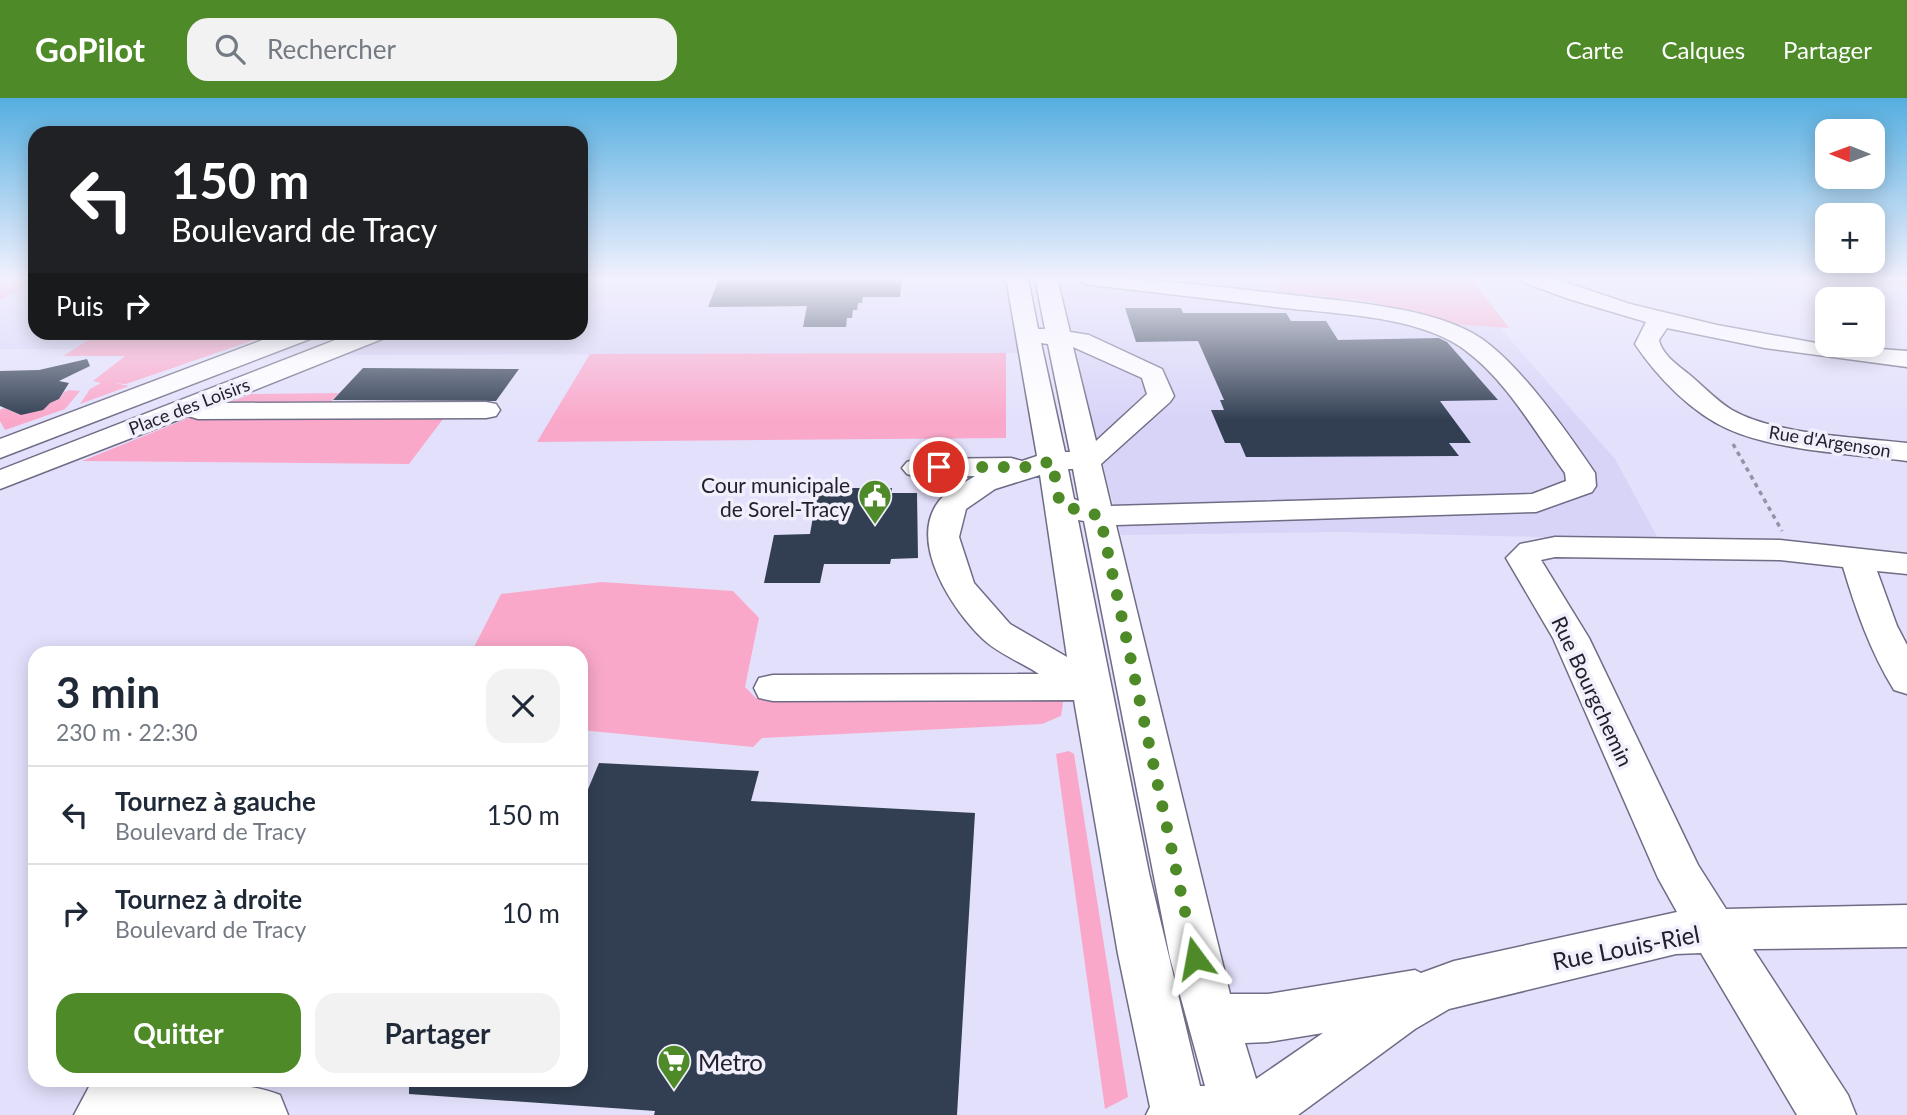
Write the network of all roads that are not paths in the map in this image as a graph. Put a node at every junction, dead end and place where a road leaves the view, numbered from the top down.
1 (1021, 325) edge
2 (1054, 325) edge
3 (1426, 325) edge
4 (1656, 325) edge
5 (1695, 325) edge
6 (1059, 336) junction
7 (1018, 337) junction
8 (286, 340) edge
9 (344, 340) edge
10 (359, 340) edge
11 (351, 343) junction
12 (1906, 361) edge
13 (486, 410) dead end
14 (177, 411) junction
15 (0, 451) edge
16 (1907, 452) edge
17 (1088, 460) junction
18 (1040, 464) junction
19 (916, 467) dead end
20 (12, 476) edge
21 (1060, 505) junction
22 (1100, 516) junction
23 (1856, 557) junction
24 (1907, 564) edge
25 (1907, 681) edge
26 (773, 688) dead end
27 (1139, 703) junction
28 (1094, 705) junction
29 (1907, 926) edge
30 (1712, 930) junction
31 (1432, 992) junction
32 (1211, 1018) junction
33 (1241, 1114) edge
34 (102, 1115) edge
35 (260, 1115) edge
36 (1178, 1115) edge
37 (1828, 1115) edge

1 - 7 street
2 - 6 street
3 - 22 street
4 - 16 street, Rue d'Argenson
5 - 12 street
6 - 7 street
6 - 17 street
6 - 17 street
7 - 18 street
8 - 15 street, Place des Loisirs
9 - 11 street
10 - 11 street, Place des Loisirs
11 - 14 street, Place des Loisirs
13 - 14 street
14 - 20 street, Place des Loisirs
15 - 20 street
17 - 18 street
17 - 22 street
18 - 19 street
18 - 21 street
18 - 28 street
21 - 22 street
21 - 28 street
22 - 27 street
23 - 24 street, Rue Bourgchemin
23 - 25 street
23 - 30 street, Rue Bourgchemin
26 - 28 street
27 - 28 street
27 - 32 street
28 - 36 street
29 - 30 street, Rue Louis-Riel
30 - 31 street, Rue Louis-Riel
30 - 37 street, Rue Bourgchemin
31 - 32 street, Rue Louis-Riel
31 - 33 street, Rue Louis-Riel
32 - 33 street
33 - 36 street, Rue Louis-Riel
34 - 35 street

